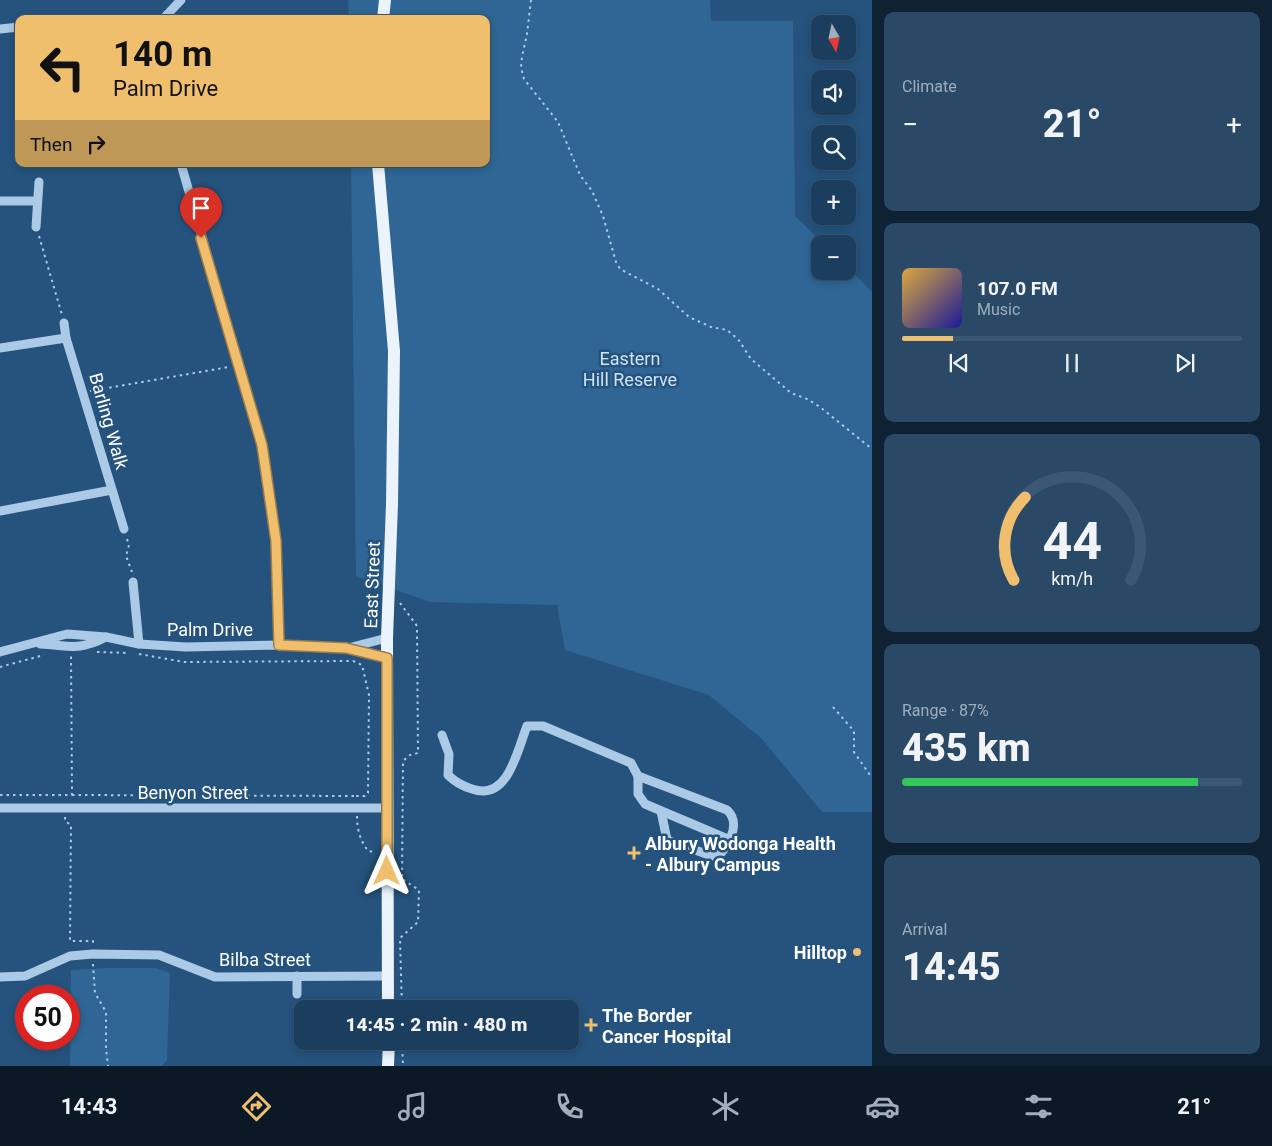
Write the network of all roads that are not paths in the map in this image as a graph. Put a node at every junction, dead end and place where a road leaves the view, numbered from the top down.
1 (181, 0) edge
2 (385, 0) edge
3 (167, 15) edge
4 (383, 15) edge
5 (15, 27) edge
6 (0, 29) edge
7 (182, 167) edge
8 (378, 167) edge
9 (39, 182) dead end
10 (0, 201) edge
11 (37, 201) junction
12 (36, 227) road end
13 (64, 322) road end
14 (66, 338) junction
15 (0, 348) edge
16 (112, 490) junction
17 (0, 511) edge
18 (124, 529) road end
19 (133, 582) road end
20 (106, 637) junction
21 (387, 638) junction
22 (32, 644) junction
23 (139, 644) junction
24 (279, 645) junction
25 (346, 648) junction
26 (0, 652) edge
27 (387, 658) junction
28 (442, 735) dead end
29 (642, 777) junction
30 (0, 808) edge
31 (387, 808) junction
32 (661, 811) junction
33 (730, 840) junction
34 (297, 976) junction
35 (388, 976) junction
36 (0, 977) edge
37 (297, 994) dead end
38 (388, 1000) edge
39 (389, 1050) edge
40 (388, 1066) edge

1 - 3 street
2 - 4 main road
5 - 6 street
7 - 24 street
8 - 21 main road, East Street
9 - 11 street
10 - 11 street
11 - 12 street
13 - 14 street, Barling Walk
14 - 15 street
14 - 16 street, Barling Walk
16 - 17 street
16 - 18 street, Barling Walk
19 - 23 street
20 - 22 street, Palm Drive
20 - 22 street, Palm Drive
20 - 23 street, Palm Drive
21 - 25 street, Palm Drive
21 - 27 main road, East Street
22 - 26 street, Palm Drive
23 - 24 street, Palm Drive
24 - 25 street, Palm Drive
25 - 27 street, Palm Drive
27 - 31 main road, East Street
28 - 29 street
29 - 32 street
29 - 33 street
30 - 31 street, Benyon Street
31 - 35 main road, East Street
32 - 33 street
32 - 33 street
34 - 35 street, Bilba Street
34 - 36 street, Bilba Street
34 - 37 street
35 - 38 main road, East Street
39 - 40 main road

